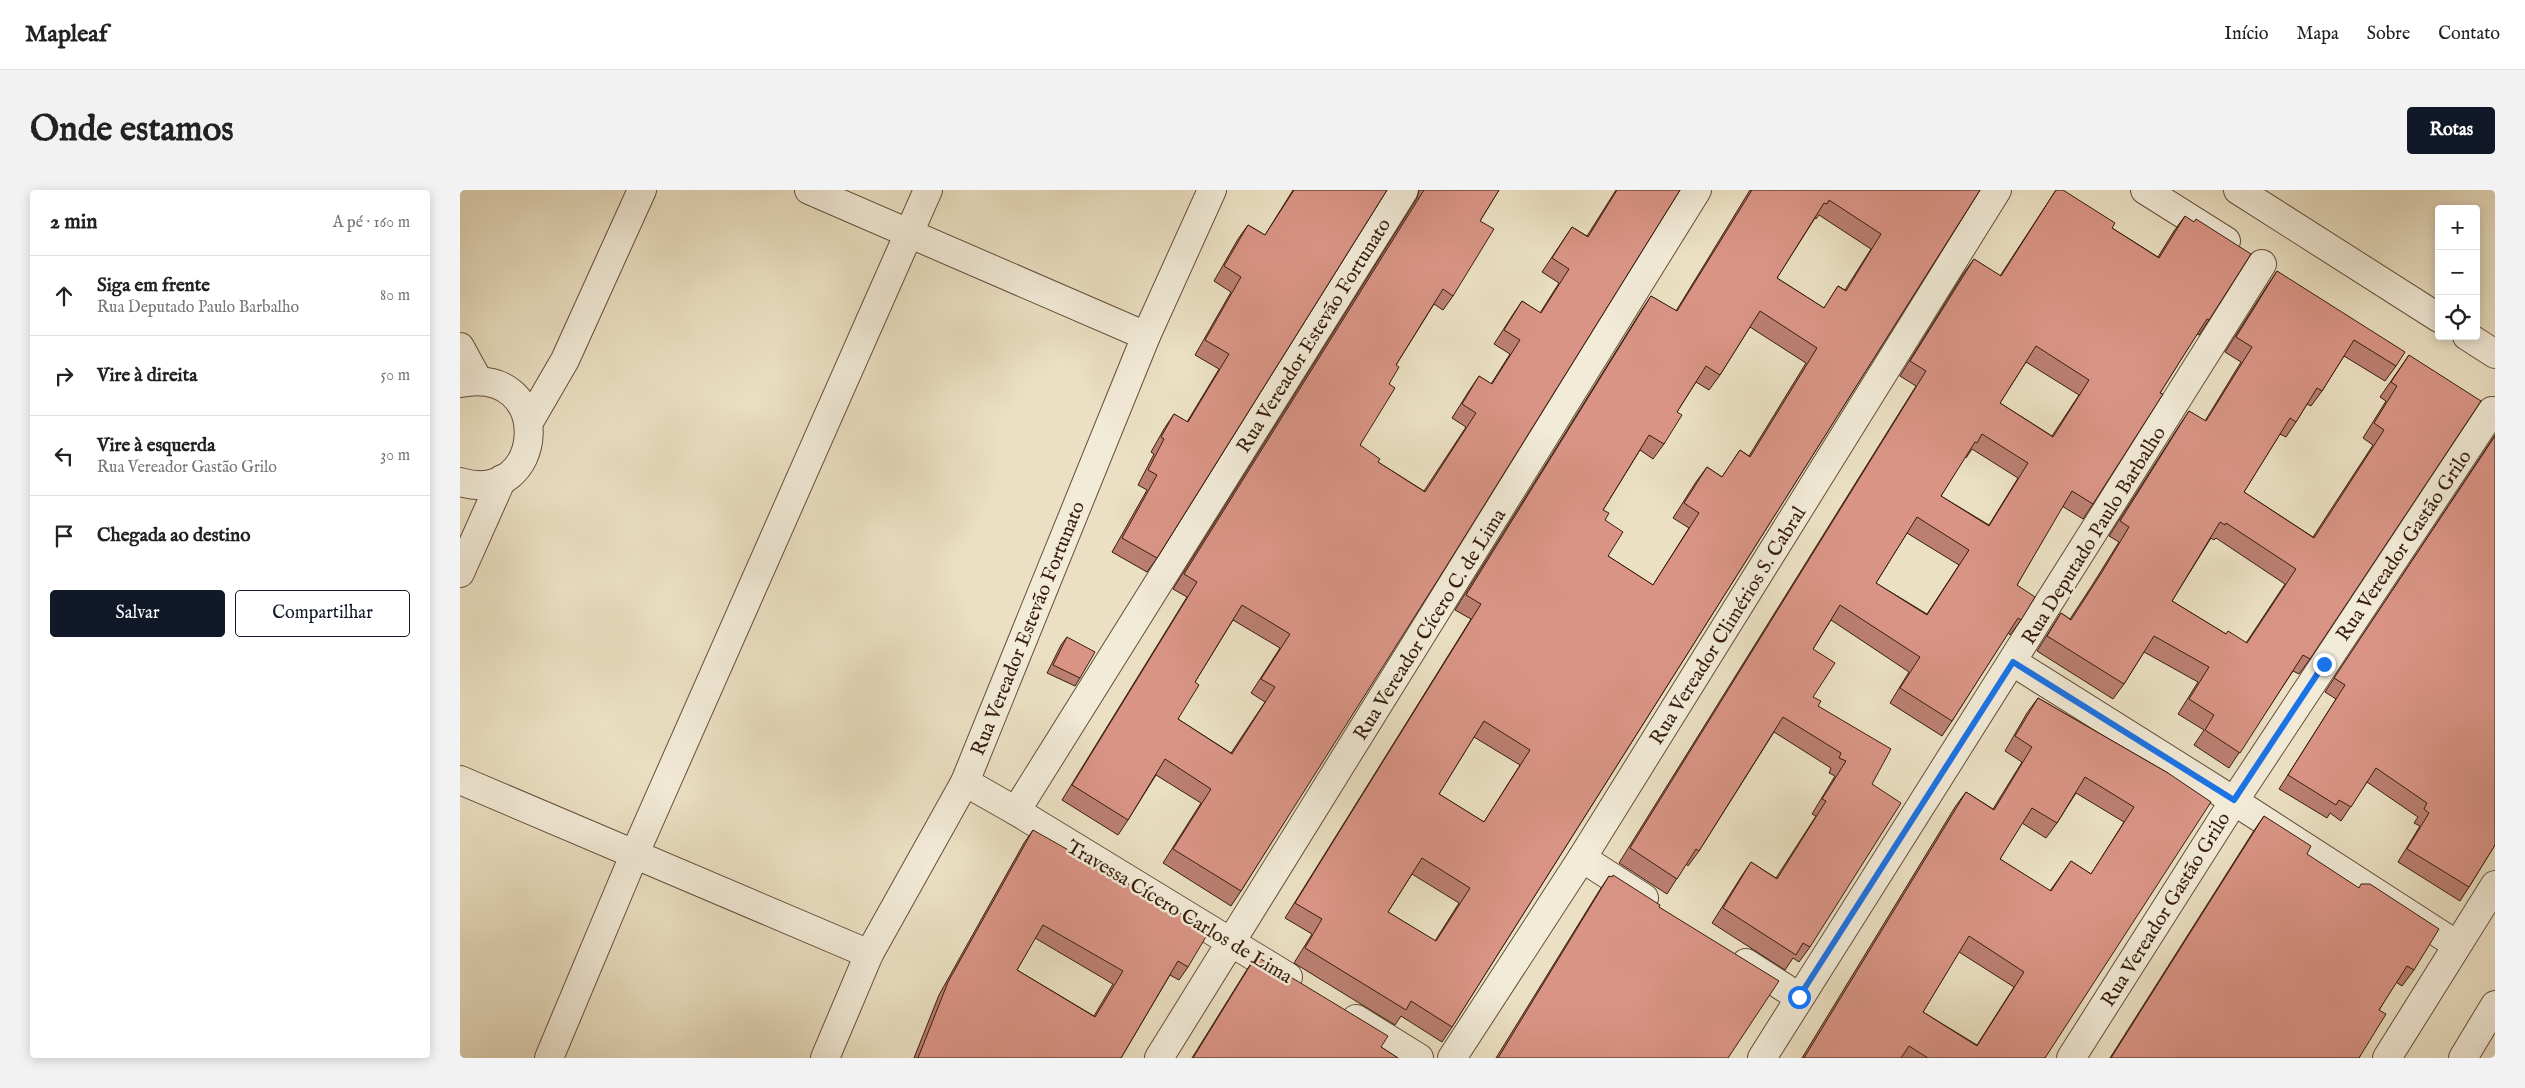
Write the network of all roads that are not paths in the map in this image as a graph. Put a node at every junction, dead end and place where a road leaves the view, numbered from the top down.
1 (642, 190) edge
2 (809, 190) edge
3 (928, 190) edge
4 (1212, 190) edge
5 (1404, 190) edge
6 (1697, 190) edge
7 (1997, 190) edge
8 (2145, 190) edge
9 (2238, 190) edge
10 (910, 234) junction
11 (2262, 264) junction
12 (2287, 280) edge
13 (2435, 315) edge
14 (1146, 336) junction
15 (2473, 340) edge
16 (460, 347) edge
17 (2495, 354) edge
18 (469, 381) edge
19 (2468, 396) edge
20 (2494, 412) edge
21 (529, 422) junction
22 (502, 479) junction
23 (460, 482) edge
24 (460, 573) edge
25 (2013, 662) junction
26 (460, 780) edge
27 (964, 782) junction
28 (2234, 800) junction
29 (1016, 811) junction
30 (635, 853) junction
31 (1582, 858) junction
32 (2495, 885) edge
33 (1666, 912) edge
34 (1232, 943) junction
35 (2457, 946) junction
36 (1724, 949) edge
37 (869, 954) junction
38 (1308, 990) edge
39 (1799, 997) junction
40 (2495, 1005) edge
41 (1334, 1006) edge
42 (549, 1058) edge
43 (825, 1058) edge
44 (1159, 1058) edge
45 (1419, 1058) edge
46 (1452, 1058) edge
47 (1762, 1058) edge
48 (2071, 1058) edge
49 (2387, 1058) edge
50 (2463, 1058) edge

1 - 21 street
2 - 10 street
3 - 10 street
4 - 14 street, Rua Vereador Estevão Fortunato
5 - 29 street, Rua Vereador Estevão Fortunato
6 - 34 street, Rua Vereador Cícero C. de Lima
7 - 31 street, Rua Vereador Climérios S. Cabral
8 - 11 street
9 - 13 street
10 - 14 street
10 - 30 street
11 - 12 street
11 - 25 street, Rua Deputado Paulo Barbalho
14 - 27 street, Rua Vereador Estevão Fortunato
15 - 17 street
16 - 18 street
18 - 21 street
19 - 20 street
20 - 28 street, Rua Vereador Gastão Grilo
21 - 22 street
22 - 23 street
22 - 24 street
25 - 28 street
25 - 39 street, Rua Deputado Paulo Barbalho
26 - 30 street
27 - 29 street, Travessa Cícero Carlos de Lima
27 - 37 street, Rua Vereador Estevão Fortunato
28 - 35 street
28 - 48 street, Rua Vereador Gastão Grilo
29 - 34 street, Travessa Cícero Carlos de Lima
30 - 37 street
30 - 42 street
31 - 33 street
31 - 46 street, Rua Vereador Climérios S. Cabral
32 - 35 street
34 - 38 street, Travessa Cícero Carlos de Lima
34 - 44 street, Rua Vereador Cícero C. de Lima
35 - 49 street
36 - 39 street
37 - 43 street, Rua Vereador Estevão Fortunato
39 - 47 street, Rua Deputado Paulo Barbalho
40 - 50 street
41 - 45 street

